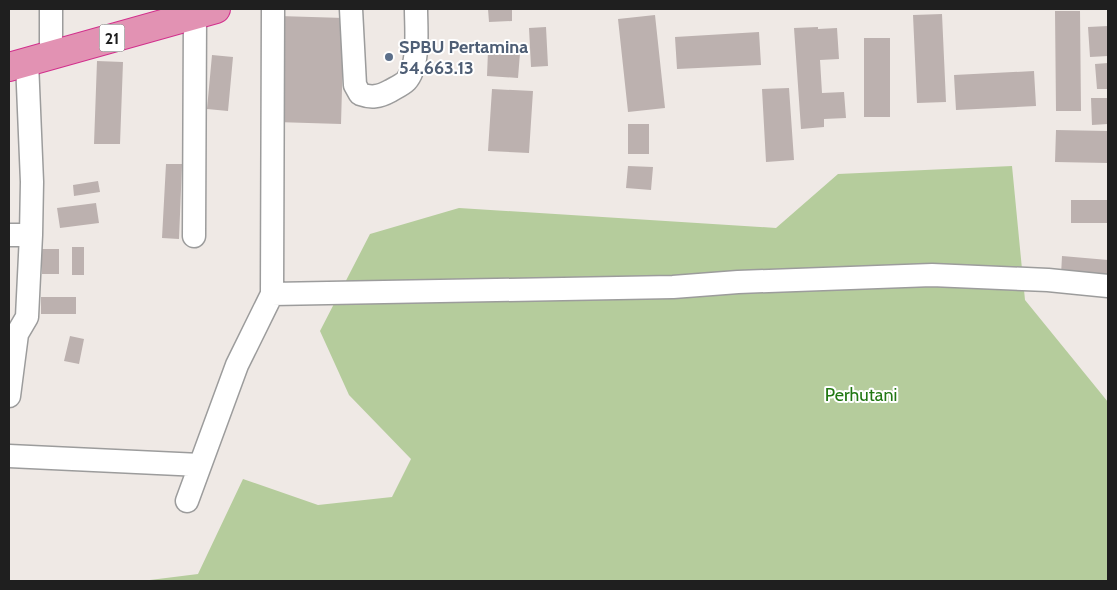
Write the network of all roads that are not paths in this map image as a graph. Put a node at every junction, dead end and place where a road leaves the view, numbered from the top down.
1 (51, 9) edge
2 (351, 9) edge
3 (416, 9) edge
4 (273, 10) edge
5 (206, 12) edge
6 (28, 65) edge
7 (9, 235) edge
8 (32, 235) junction
9 (194, 236) dead end
10 (1108, 286) edge
11 (272, 294) junction
12 (9, 396) edge
13 (9, 456) edge
14 (200, 465) junction
15 (187, 500) dead end

1 - 6 street
2 - 3 street
4 - 11 street
5 - 6 highway, 21
5 - 9 street
6 - 8 street
7 - 8 street
8 - 12 street
10 - 11 street
11 - 14 street
13 - 14 street
14 - 15 street

